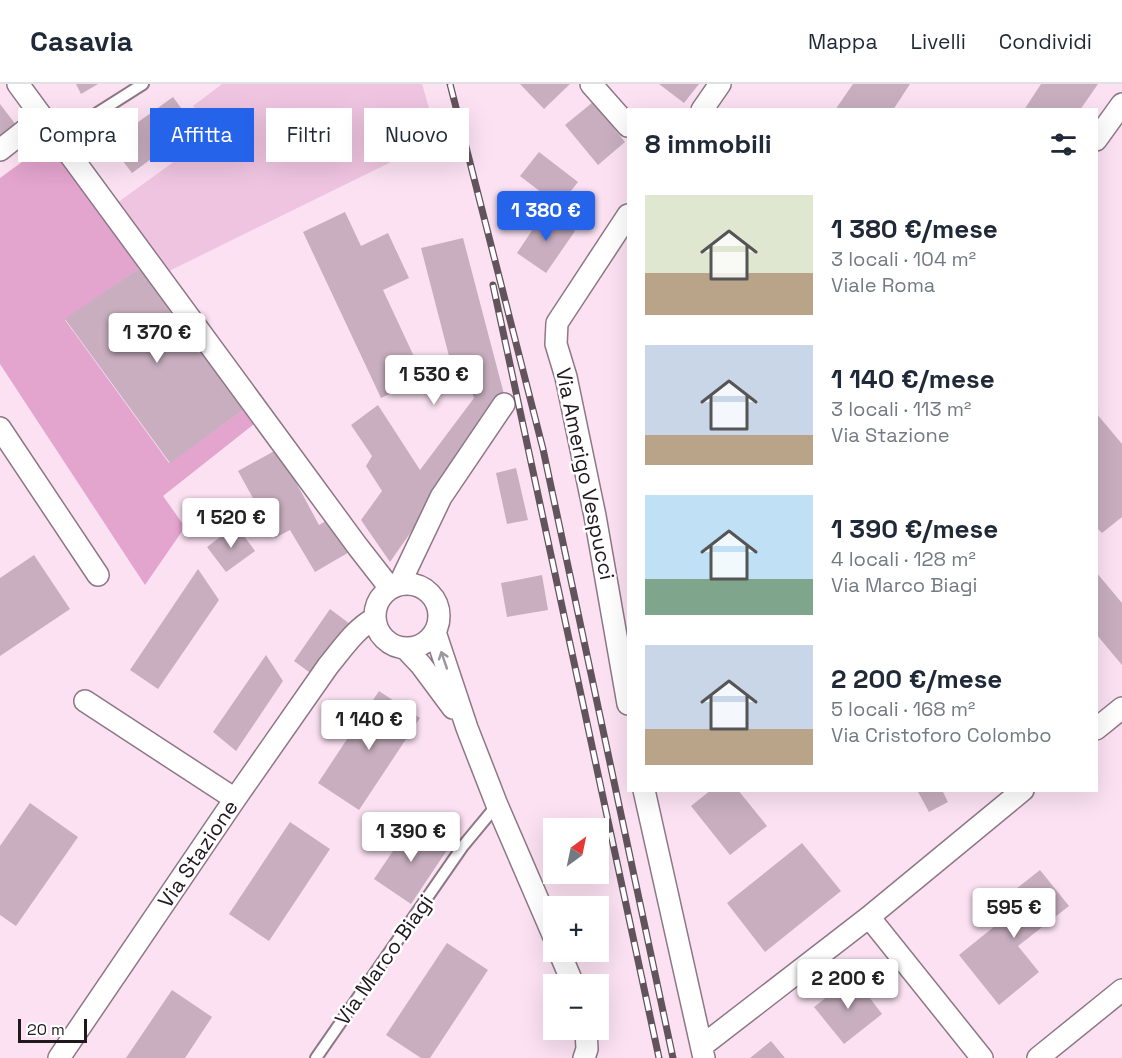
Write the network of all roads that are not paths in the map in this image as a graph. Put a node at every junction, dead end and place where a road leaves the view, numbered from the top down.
1 (18, 84) edge
2 (143, 84) edge
3 (591, 84) edge
4 (720, 84) edge
5 (1122, 104) edge
6 (35, 108) edge
7 (105, 108) edge
8 (703, 108) edge
9 (627, 125) edge
10 (18, 136) edge
11 (1098, 137) edge
12 (0, 150) edge
13 (76, 162) edge
14 (627, 217) edge
15 (504, 404) dead end
16 (0, 428) edge
17 (424, 532) junction
18 (98, 575) dead end
19 (394, 586) junction
20 (420, 587) junction
21 (375, 618) junction
22 (435, 632) junction
23 (383, 637) junction
24 (405, 648) junction
25 (340, 652) junction
26 (627, 698) edge
27 (85, 701) dead end
28 (1122, 708) edge
29 (1098, 727) edge
30 (467, 728) junction
31 (644, 792) edge
32 (1021, 792) edge
33 (235, 799) junction
34 (497, 805) junction
35 (543, 912) edge
36 (869, 917) junction
37 (1122, 990) edge
38 (703, 1052) edge
39 (1042, 1056) edge
40 (59, 1058) edge
41 (316, 1058) edge
42 (982, 1058) edge

1 - 6 street
2 - 7 lane
3 - 9 street
4 - 8 street
5 - 11 street
10 - 12 street
13 - 19 street
14 - 26 street, Via Amerigo Vespucci
15 - 17 street
16 - 18 street
17 - 19 street
17 - 20 street
19 - 20 street
19 - 21 street
20 - 22 street
21 - 23 street
21 - 25 street, Via Stazione
22 - 24 street
30 -> 22 street
23 - 24 street
23 - 25 street
24 - 30 street
25 - 33 street, Via Stazione
27 - 33 street
28 - 29 street
30 - 34 street
31 - 38 street
32 - 36 street
33 - 40 street, Via Stazione
34 - 35 street
34 - 41 lane, Via Marco Biagi
36 - 38 street
36 - 42 street
37 - 39 street

